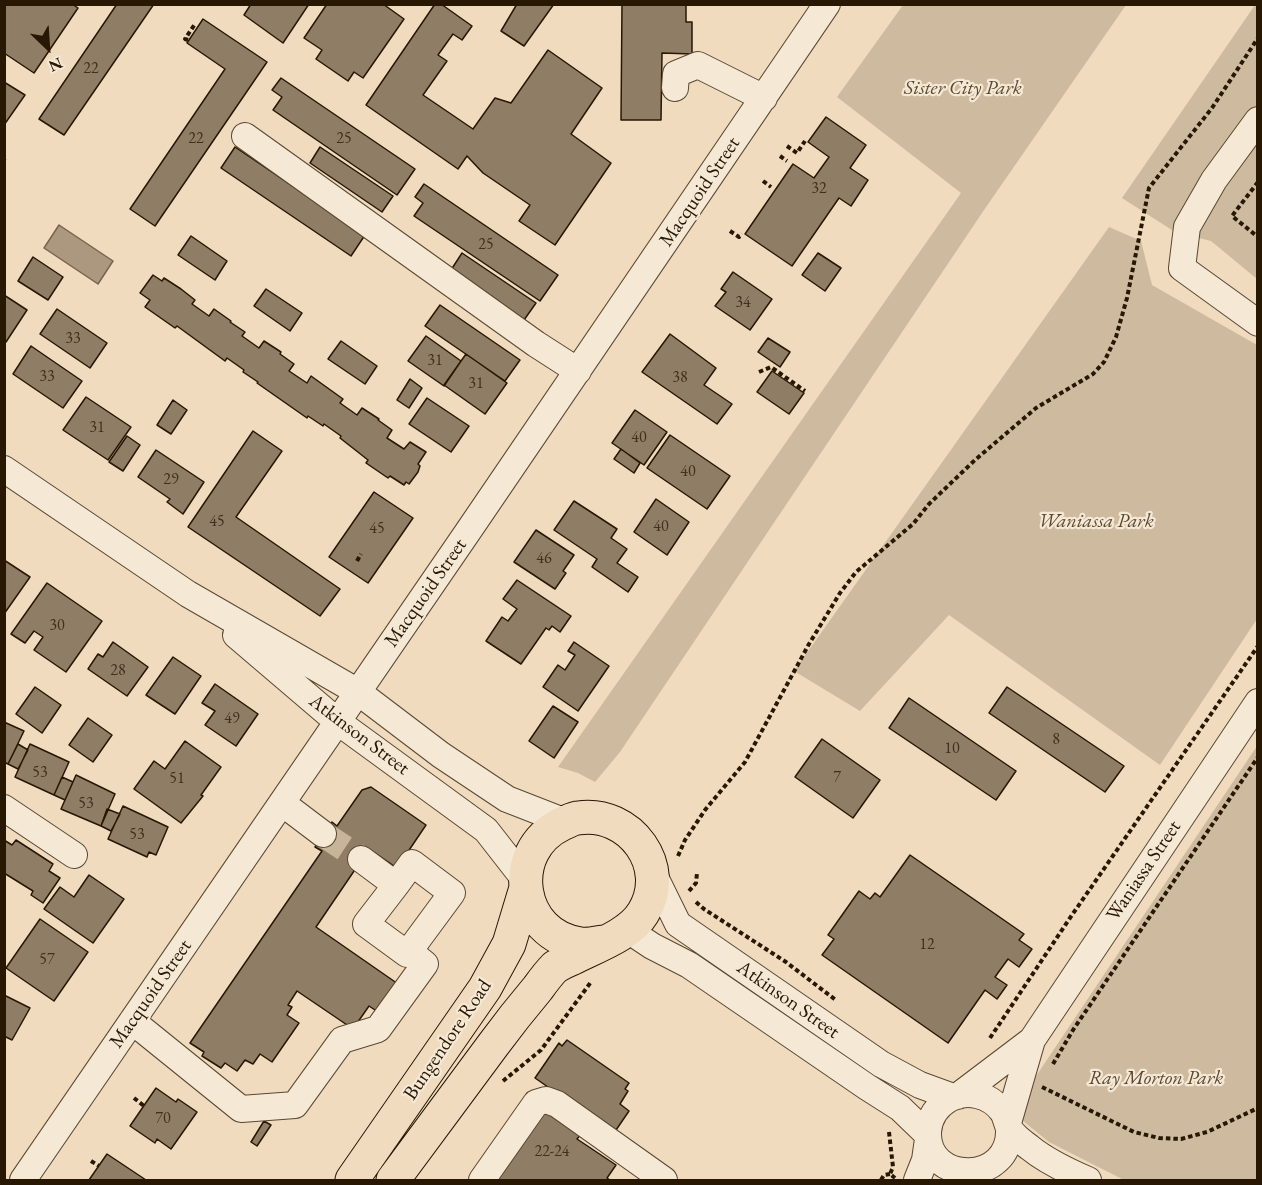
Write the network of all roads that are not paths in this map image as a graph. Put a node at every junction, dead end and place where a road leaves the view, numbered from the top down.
1 (820, 7) edge
2 (675, 88) dead end
3 (764, 98) junction
4 (1257, 120) edge
5 (245, 136) dead end
6 (1257, 323) edge
7 (578, 371) junction
8 (4, 469) edge
9 (188, 594) junction
10 (358, 692) junction
11 (1257, 702) edge
12 (338, 722) junction
13 (282, 803) junction
14 (4, 808) edge
15 (566, 822) junction
16 (323, 834) tunnel mouth
17 (74, 855) dead end
18 (362, 859) tunnel mouth
19 (670, 872) junction
20 (396, 885) junction
21 (525, 885) junction
22 (616, 936) junction
23 (409, 951) junction
24 (132, 1021) junction
25 (1032, 1041) junction
26 (956, 1096) junction
27 (1009, 1126) junction
28 (928, 1137) junction
29 (985, 1177) edge
30 (654, 1179) edge
31 (23, 1180) edge
32 (352, 1180) edge
33 (393, 1180) edge
34 (482, 1180) edge
35 (917, 1180) edge
36 (1088, 1180) edge

1 - 3 street, Macquoid Street
2 - 3 street
3 - 7 street, Macquoid Street
4 - 6 street
5 - 7 street
7 - 10 street, Macquoid Street
8 - 9 street, Atkinson Street
9 - 10 street, Atkinson Street
9 - 12 street, Atkinson Street
10 - 12 street, Macquoid Street
10 - 15 street, Atkinson Street
11 - 25 street, Waniassa Street
12 - 13 street, Macquoid Street
12 - 21 street, Atkinson Street
13 - 16 street
13 - 24 street, Macquoid Street
14 - 17 street
15 - 19 highway
15 - 21 highway
18 - 20 street
19 - 22 highway
19 - 26 street, Atkinson Street
20 - 23 street
20 - 23 street
21 - 22 highway
21 - 32 highway, Bungendore Road
22 - 28 street, Atkinson Street
22 - 33 highway, Bungendore Road
23 - 24 street
24 - 31 street, Macquoid Street
25 - 26 street, Waniassa Street
25 - 27 street, Waniassa Street
26 - 27 street
26 - 28 street
27 - 29 street
27 - 36 street
28 - 29 street
28 - 35 street
30 - 34 street

